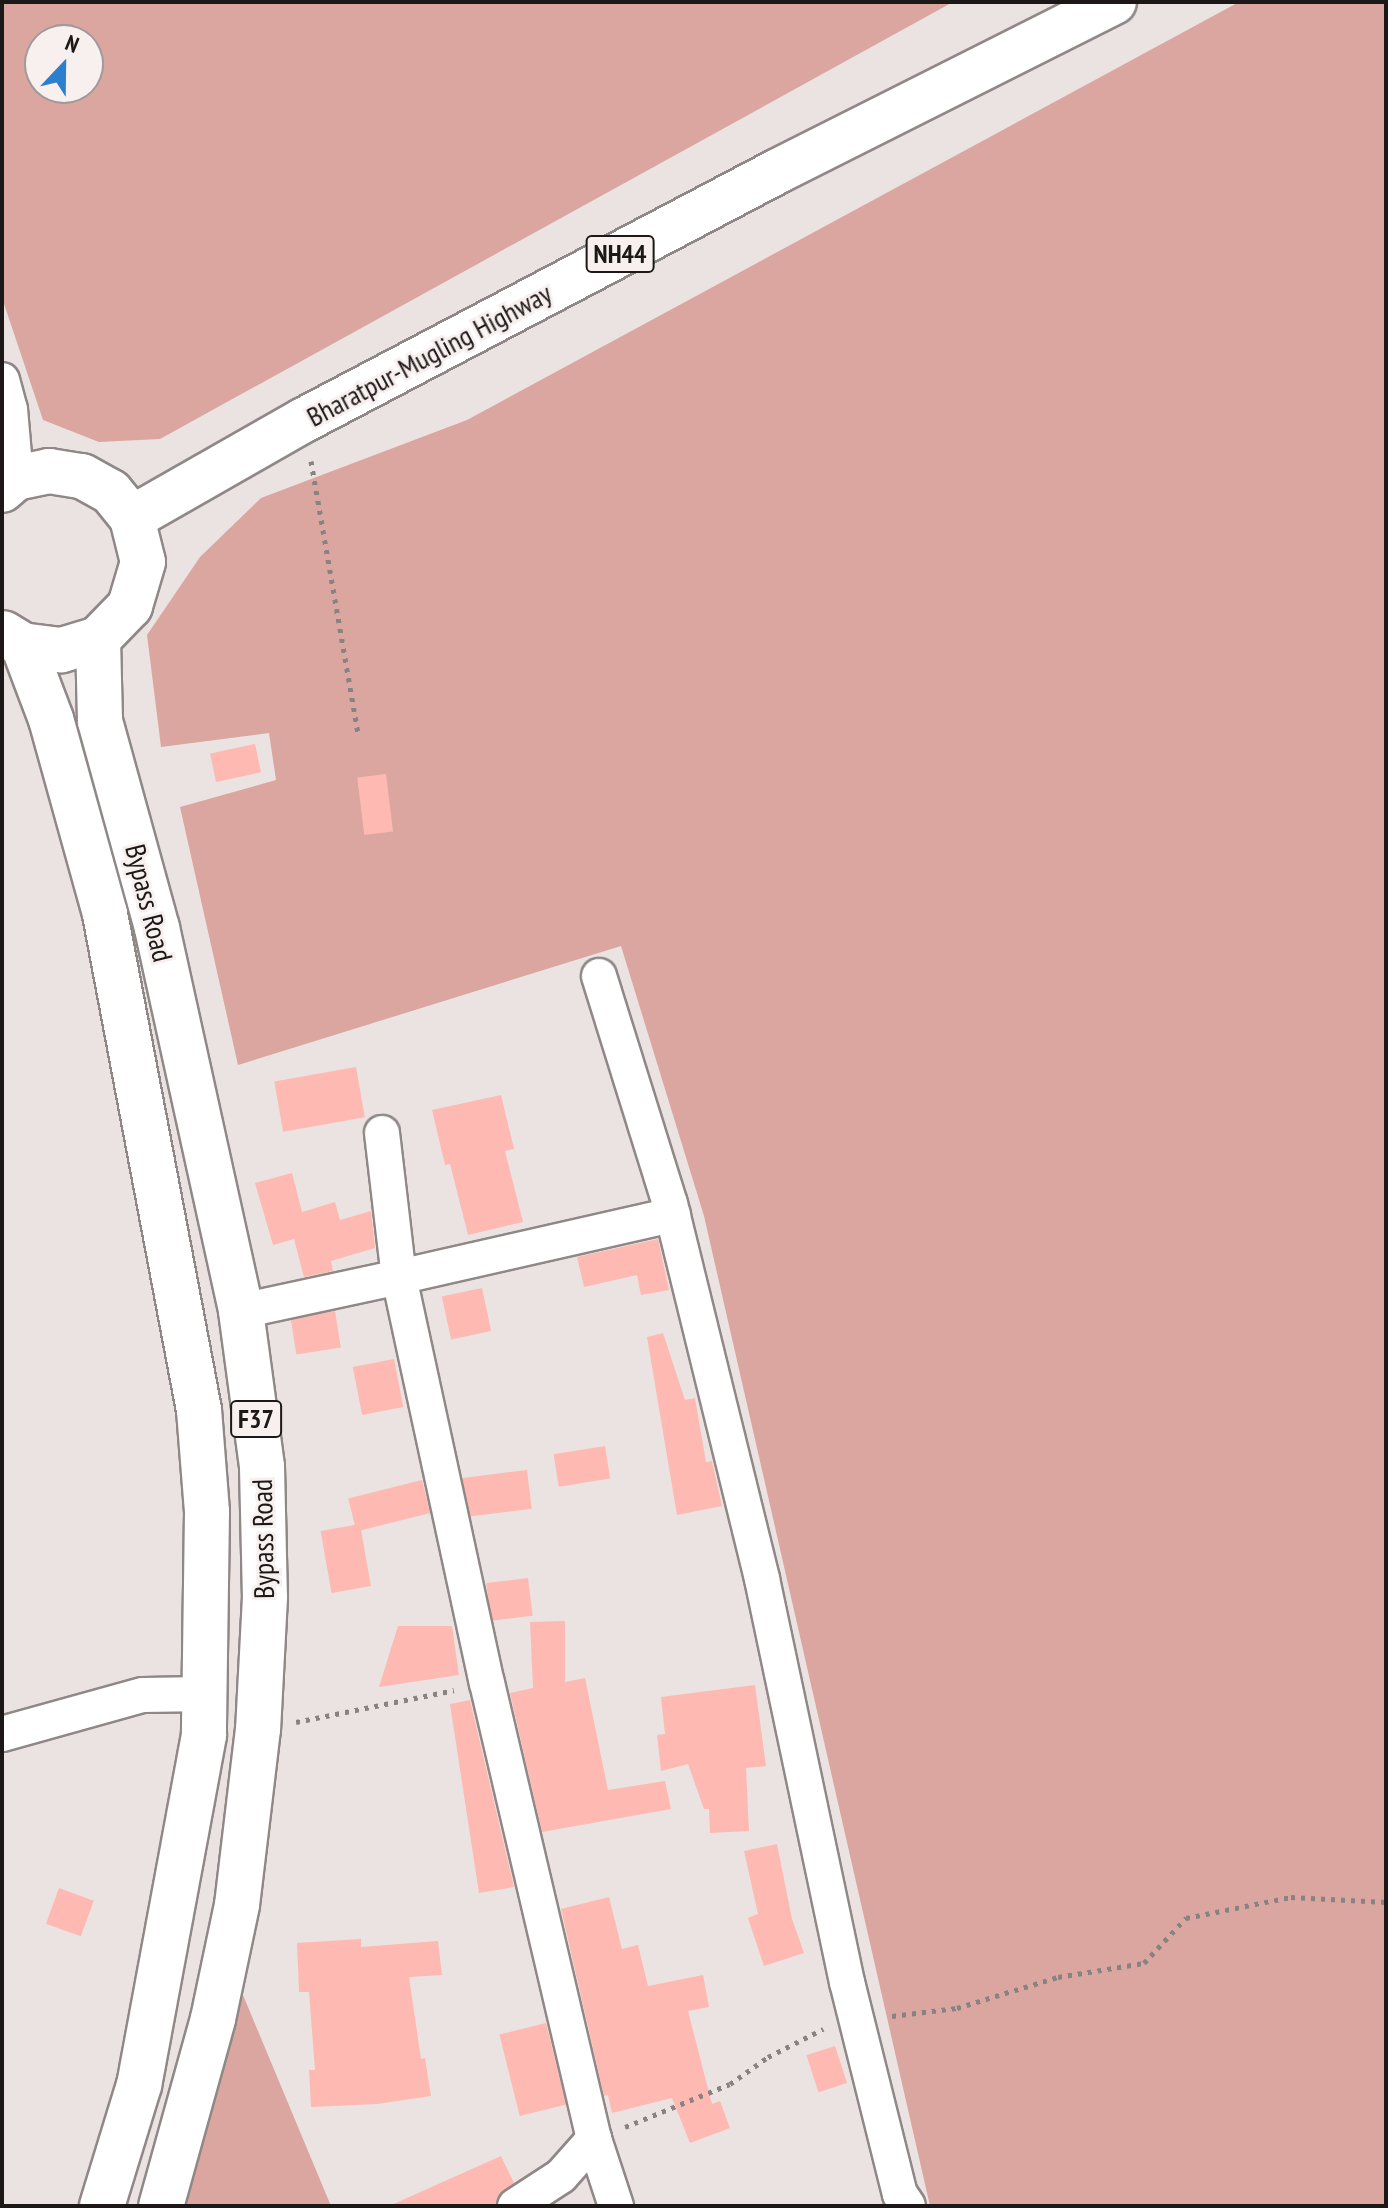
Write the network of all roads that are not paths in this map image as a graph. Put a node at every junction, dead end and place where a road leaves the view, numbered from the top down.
1 (1114, 2) edge
2 (2, 380) edge
3 (9, 484) edge
4 (132, 518) junction
5 (12, 639) edge
6 (98, 639) junction
7 (599, 976) dead end
8 (382, 1133) dead end
9 (673, 1215) junction
10 (399, 1277) junction
11 (241, 1311) junction
12 (205, 1715) junction
13 (258, 1729) junction
14 (2, 1734) edge
15 (594, 2139) junction
16 (102, 2206) edge
17 (161, 2206) edge
18 (515, 2206) edge
19 (616, 2206) edge
20 (908, 2206) edge

1 - 4 highway, Bharatpur-Mugling Highway / NH44
2 - 3 street
3 - 4 highway
4 - 6 highway
5 - 6 highway
5 - 12 highway, Bypass Road / F37
6 - 11 highway, Bypass Road / F37
7 - 9 street
8 - 10 street
9 - 10 street
9 - 20 street
10 - 11 street
10 - 15 street
11 - 13 highway, Bypass Road / F37
12 - 13 highway
12 - 14 street
12 - 16 highway, Bypass Road / F37
13 - 17 highway, Bypass Road / F37
15 - 18 street
15 - 19 street

